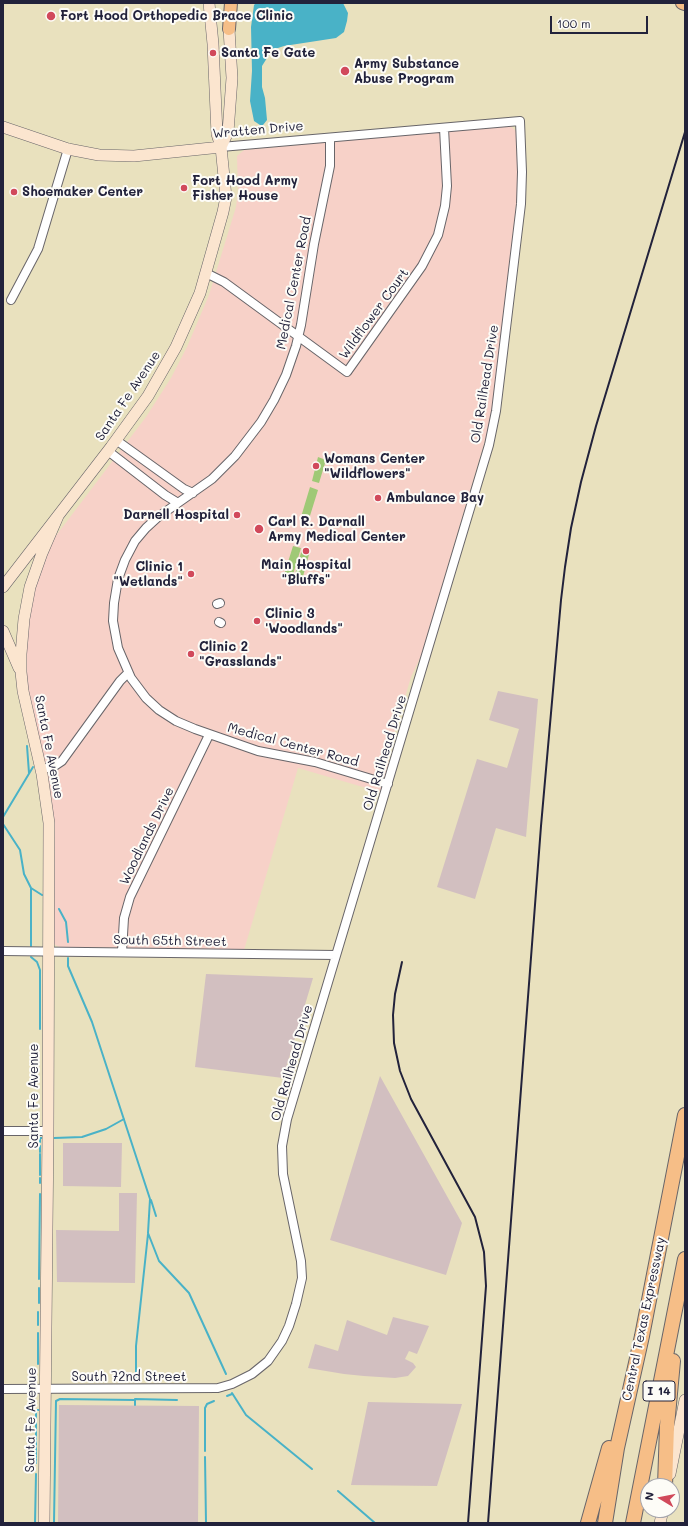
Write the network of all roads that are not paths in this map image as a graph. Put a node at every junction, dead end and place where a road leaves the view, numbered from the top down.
1 (209, 3) edge
2 (231, 3) edge
3 (682, 3) edge
4 (685, 4) edge
5 (229, 28) joint
6 (520, 121) joint
7 (3, 126) edge
8 (444, 128) junction
9 (330, 138) junction
10 (221, 147) junction
11 (68, 148) junction
12 (206, 273) junction
13 (11, 300) dead end
14 (299, 336) junction
15 (116, 440) junction
16 (108, 451) junction
17 (193, 493) junction
18 (178, 503) junction
19 (58, 516) junction
20 (3, 587) edge
21 (3, 631) edge
22 (21, 672) junction
23 (128, 673) junction
24 (209, 735) junction
25 (41, 769) junction
26 (388, 784) junction
27 (3, 951) edge
28 (49, 952) junction
29 (122, 952) junction
30 (336, 955) junction
31 (685, 1114) edge
32 (3, 1131) edge
33 (48, 1131) junction
34 (685, 1259) edge
35 (685, 1295) edge
36 (642, 1336) junction
37 (252, 1374) joint
38 (3, 1389) edge
39 (46, 1390) junction
40 (685, 1400) edge
41 (666, 1478) edge
42 (668, 1478) edge
43 (44, 1523) edge
44 (588, 1523) edge
45 (605, 1523) edge
46 (633, 1523) edge

1 - 10 street, Santa Fe Avenue
2 - 5 main road
3 - 4 main road
5 - 10 street
6 - 8 street, Wratten Drive
6 - 26 street, Old Railhead Drive
7 - 11 street, Wratten Drive
8 - 9 street, Wratten Drive
8 - 14 street, Wildflower Court
9 - 10 street, Wratten Drive
9 - 14 street, Medical Center Road
10 - 11 street, Wratten Drive
10 - 12 street, Santa Fe Avenue
11 - 13 street
12 - 14 street, Wildflower Court
12 - 15 street, Santa Fe Avenue
14 - 17 street, Medical Center Road
15 - 16 street, Santa Fe Avenue
15 - 17 street
16 - 18 street
16 - 19 street, Santa Fe Avenue
17 - 18 street, Medical Center Road
18 - 23 street, Medical Center Road
19 - 20 street, Santa Fe Avenue
19 - 22 street
21 - 22 street
22 - 25 street, Santa Fe Avenue
23 - 24 street, Medical Center Road
23 - 25 street
24 - 26 street, Medical Center Road
24 - 29 street, Woodlands Drive
25 - 28 street, Santa Fe Avenue
26 - 30 street, Old Railhead Drive
27 - 28 street, South 65th Street
28 - 29 street, South 65th Street
28 - 33 street, Santa Fe Avenue
29 - 30 street, South 65th Street
30 - 37 street, Old Railhead Drive
31 - 36 highway, Central Texas Expressway / I 14
32 - 33 street
33 - 39 street, Santa Fe Avenue
34 - 46 highway, I 14
35 - 41 highway
36 - 44 highway
36 - 45 highway, Central Texas Expressway / I 14
37 - 39 street, South 72nd Street
38 - 39 street, South 72nd Street
39 - 43 street, Santa Fe Avenue
40 - 42 street

